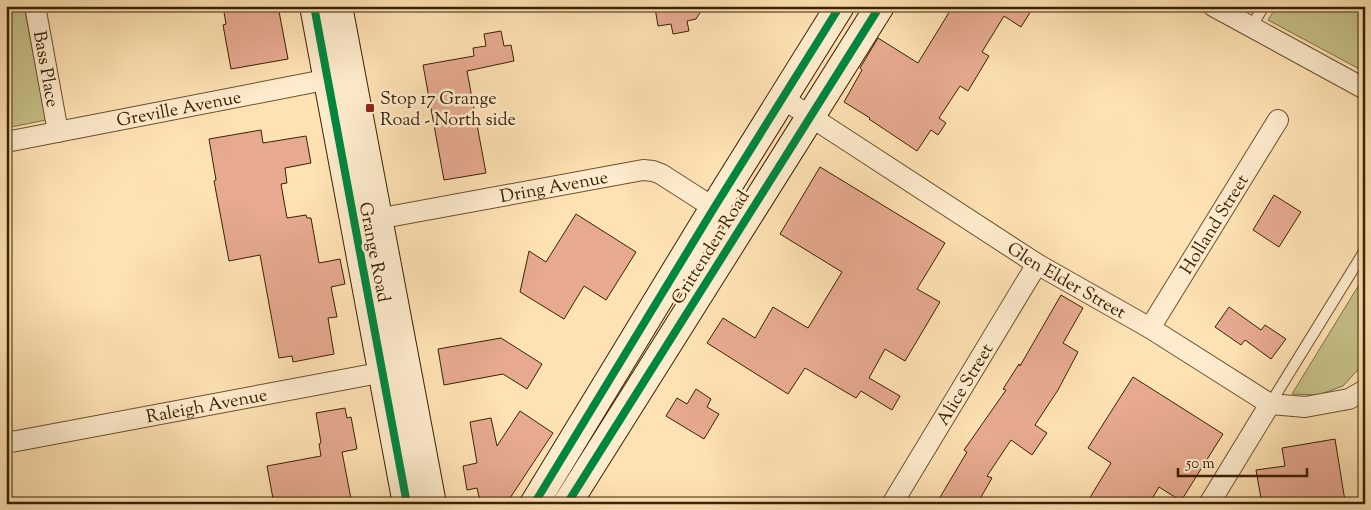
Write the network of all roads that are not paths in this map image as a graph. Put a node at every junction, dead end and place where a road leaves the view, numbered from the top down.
1 (35, 6) edge
2 (314, 6) edge
3 (338, 6) edge
4 (840, 6) edge
5 (880, 6) edge
6 (1213, 6) edge
7 (1264, 6) edge
8 (1251, 27) junction
9 (340, 77) junction
10 (1365, 89) edge
11 (782, 98) junction
12 (810, 116) junction
13 (1278, 120) dead end
14 (58, 132) junction
15 (6, 142) edge
16 (714, 208) junction
17 (366, 221) junction
18 (741, 227) junction
19 (1365, 250) edge
20 (1037, 264) junction
21 (1150, 328) junction
22 (394, 370) junction
23 (1365, 390) edge
24 (1270, 404) junction
25 (6, 443) edge
26 (406, 504) edge
27 (432, 504) edge
28 (534, 504) edge
29 (567, 504) edge
30 (892, 504) edge
31 (1210, 504) edge

1 - 14 street, Bass Place
2 - 9 main road, Grange Road
3 - 9 main road, Grange Road
4 - 11 main road, Crittenden Road
5 - 12 main road, Crittenden Road
6 - 8 street
7 - 8 lane
8 - 10 street
9 - 14 street, Greville Avenue
9 - 17 main road, Grange Road
11 - 12 street, Glen Elder Street
11 - 16 main road, Crittenden Road
12 - 18 main road, Crittenden Road
12 - 20 street, Glen Elder Street
13 - 21 street, Holland Street
14 - 15 street, Greville Avenue
16 - 17 street, Dring Avenue
16 - 18 street, Dring Avenue
16 - 28 main road, Crittenden Road
17 - 22 main road, Grange Road
18 - 29 main road, Crittenden Road
19 - 24 lane
20 - 21 street, Glen Elder Street
20 - 30 street, Alice Street
21 - 24 street, Glen Elder Street
22 - 25 street, Raleigh Avenue
22 - 26 main road, Grange Road
22 - 27 main road, Grange Road
23 - 24 street, Glen Elder Street
24 - 31 street

